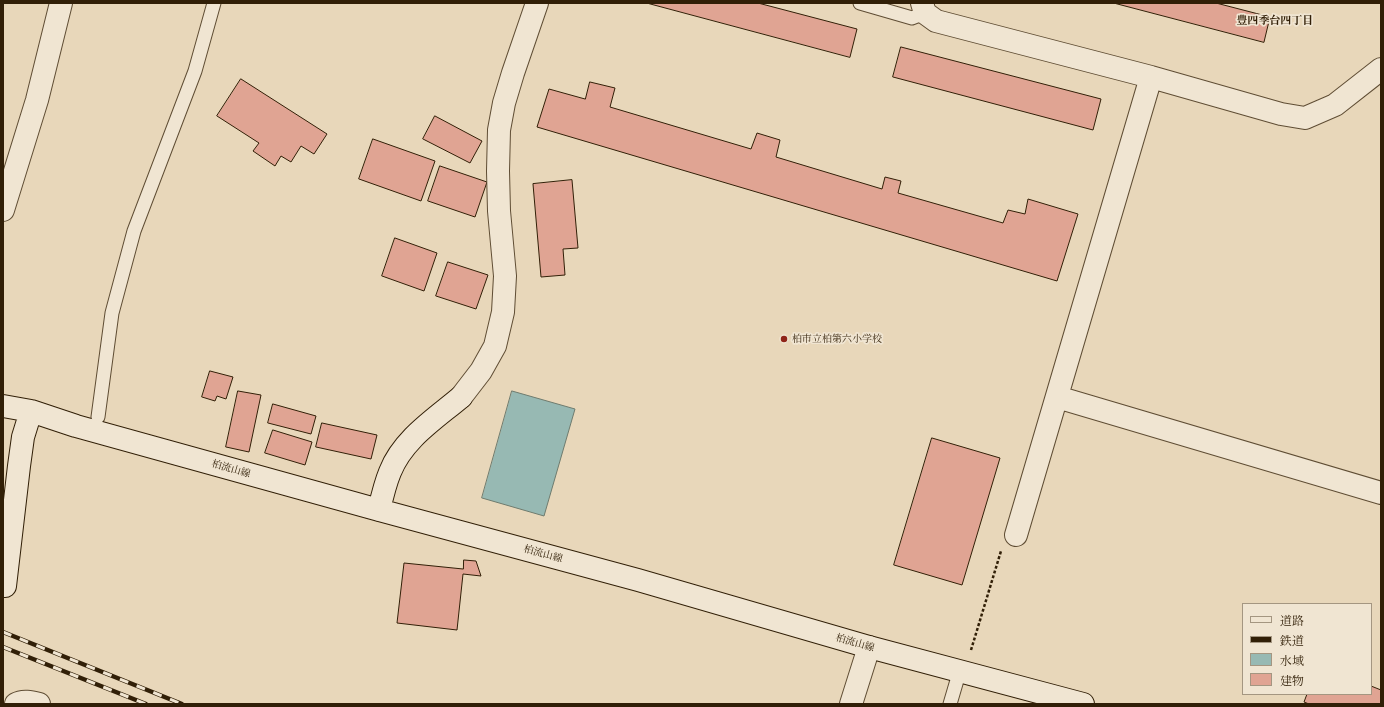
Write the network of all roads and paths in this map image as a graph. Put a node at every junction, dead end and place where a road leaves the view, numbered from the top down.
1 (61, 3) edge
2 (214, 3) edge
3 (537, 3) edge
4 (860, 3) edge
5 (924, 8) edge
6 (1381, 69) edge
7 (1150, 77) junction
8 (3, 210) edge
9 (1057, 397) junction
10 (3, 406) edge
11 (31, 411) junction
12 (98, 417) dead end
13 (1381, 493) edge
14 (379, 510) junction
15 (1016, 535) joint
16 (5, 586) dead end
17 (868, 647) junction
18 (962, 671) junction
19 (16, 704) edge
20 (39, 704) edge
21 (851, 704) edge
22 (950, 704) edge
23 (1083, 704) edge

1 - 8 street
2 - 12 lane
3 - 14 street
4 - 5 lane
5 - 7 street
6 - 7 street
7 - 9 street
9 - 13 street
9 - 15 street
10 - 11 street, 柏流山線
11 - 14 street, 柏流山線
11 - 16 street
14 - 17 street, 柏流山線
15 - 18 path
17 - 18 street, 柏流山線
17 - 21 street
18 - 22 lane
18 - 23 street, 柏流山線
19 - 20 street

